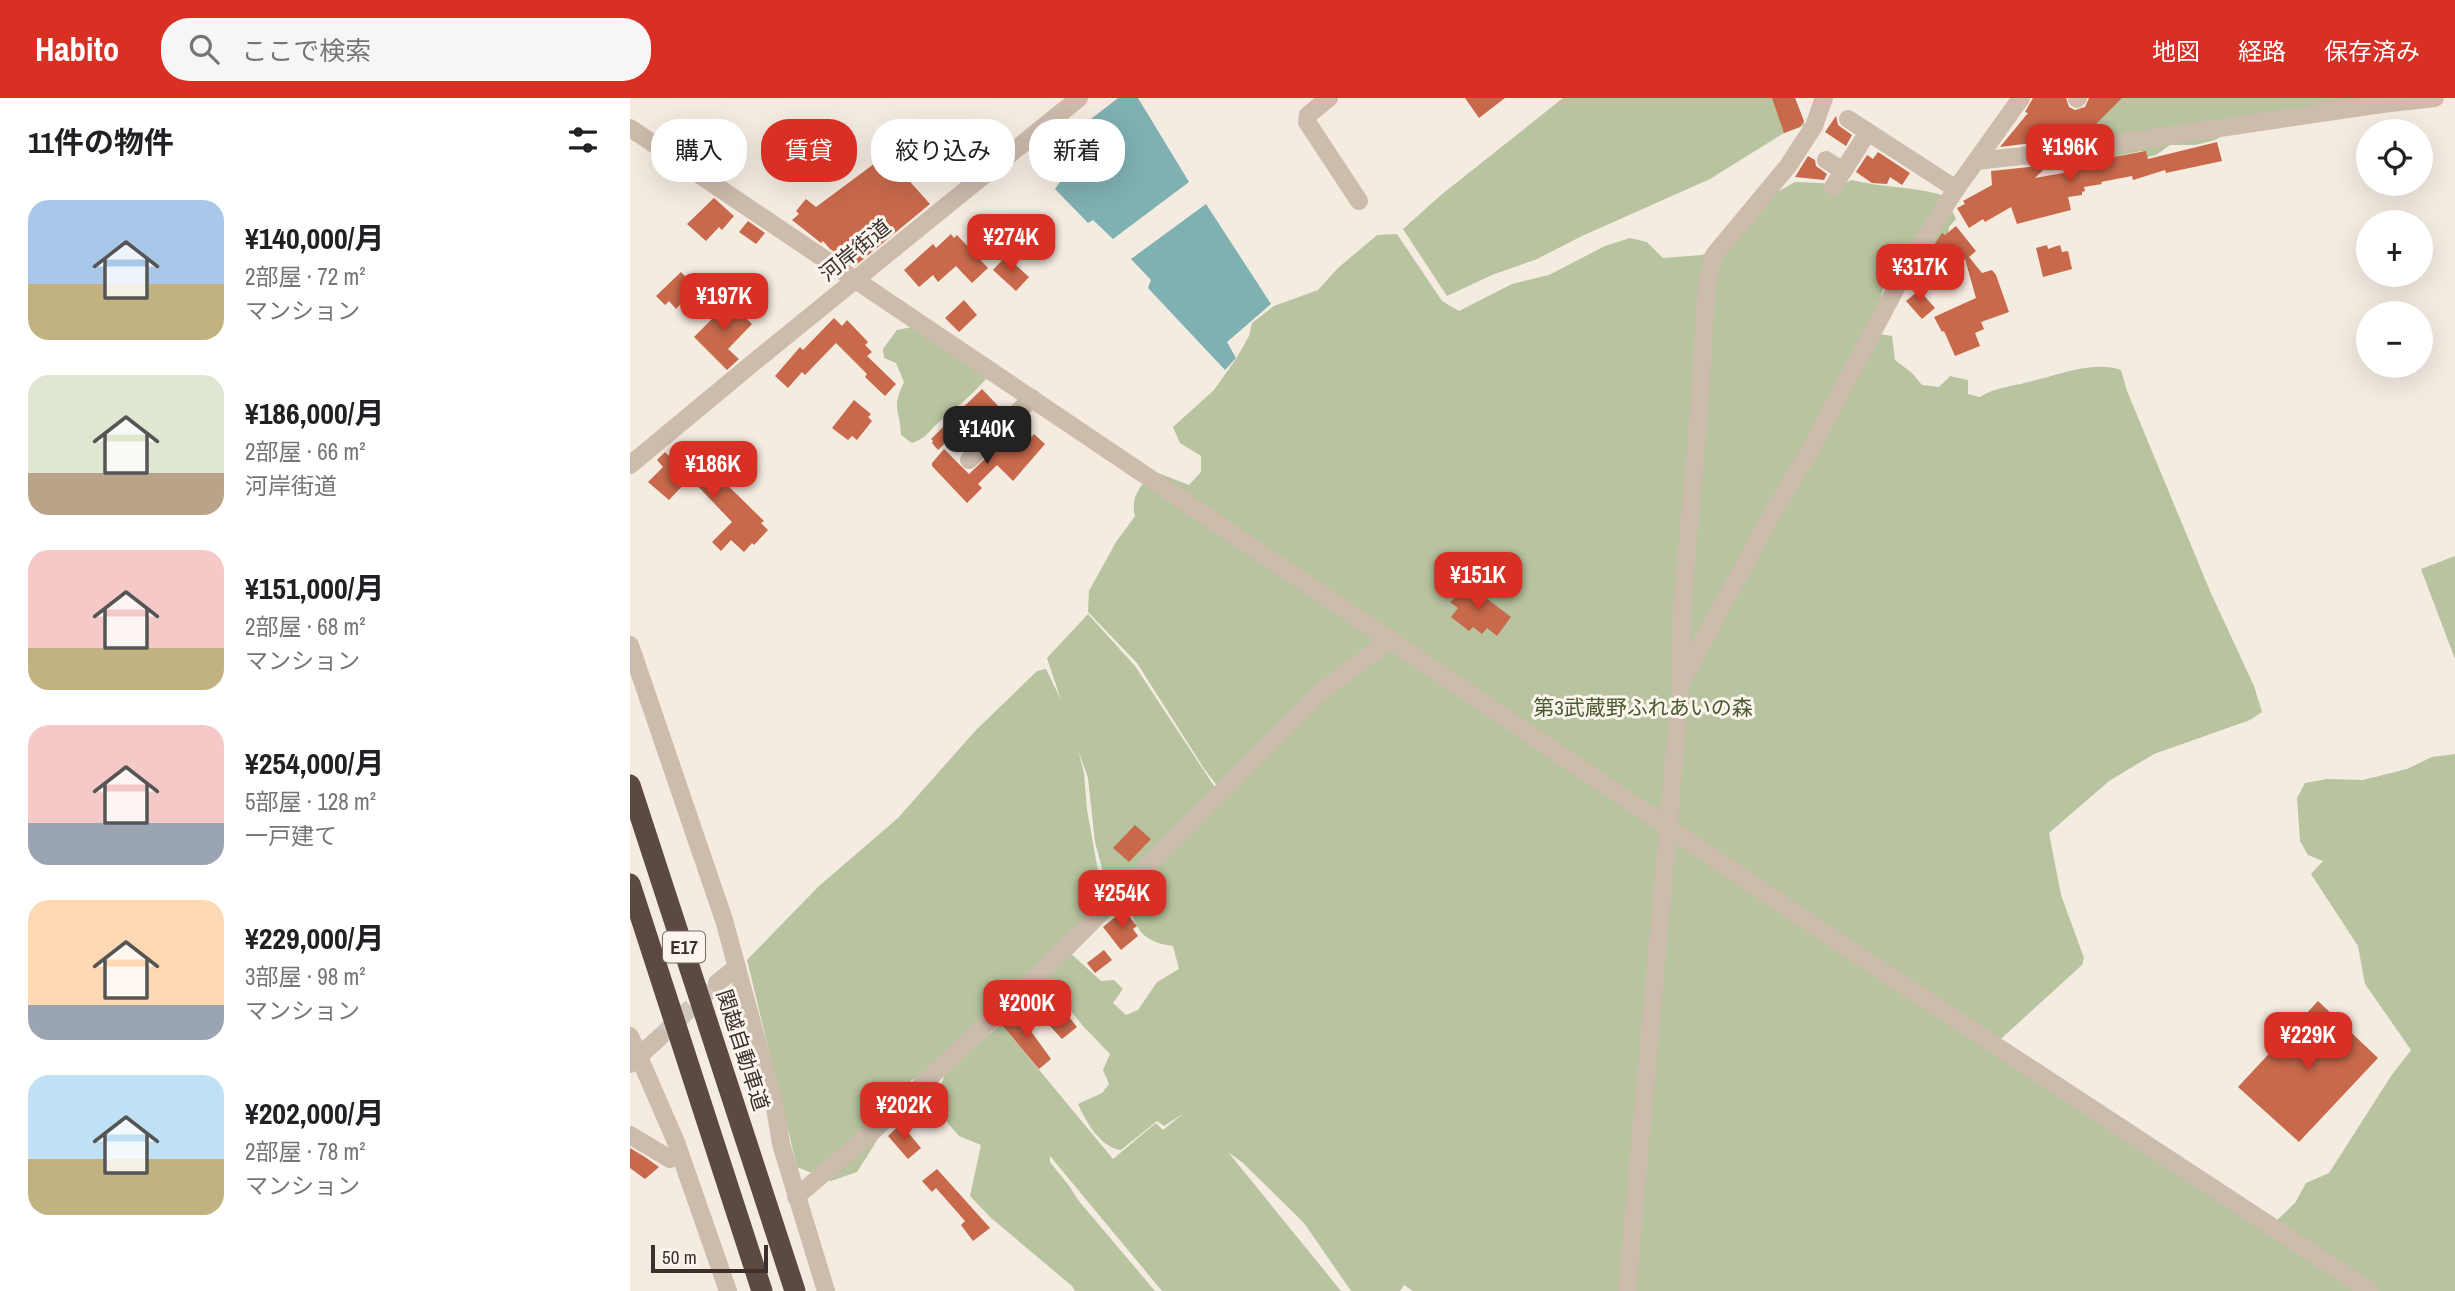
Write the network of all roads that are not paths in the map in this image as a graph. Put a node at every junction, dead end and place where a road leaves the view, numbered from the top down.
1 (1079, 98) edge
2 (1329, 98) edge
3 (1824, 98) edge
4 (2021, 98) edge
5 (2435, 98) edge
6 (1848, 119) dead end
7 (630, 128) edge
8 (1868, 132) junction
9 (1826, 160) dead end
10 (1976, 161) junction
11 (1843, 171) junction
12 (1833, 187) dead end
13 (1956, 189) junction
14 (1359, 201) dead end
15 (855, 278) junction
16 (1032, 398) junction
17 (969, 460) dead end
18 (630, 465) edge
19 (1391, 639) junction
20 (630, 645) edge
21 (1681, 682) junction
22 (630, 785) edge
23 (1668, 827) junction
24 (630, 884) edge
25 (737, 967) junction
26 (717, 983) tunnel mouth
27 (630, 1036) edge
28 (659, 1038) tunnel mouth
29 (634, 1060) edge
30 (630, 1135) edge
31 (670, 1159) dead end
32 (796, 1197) junction
33 (723, 1288) edge
34 (762, 1291) edge
35 (795, 1291) edge
36 (826, 1291) edge
37 (1627, 1291) edge
38 (2370, 1291) edge

1 - 15 street, 河岸街道
2 - 14 street
3 - 21 street
4 - 10 street
5 - 10 street
6 - 8 street
7 - 15 street
8 - 11 street
8 - 13 street
9 - 11 street
10 - 13 street
11 - 12 street
13 - 21 street
15 - 16 street
15 - 18 street, 河岸街道
16 - 17 street
16 - 19 street
19 - 23 street
19 - 32 street
20 - 25 street
21 - 23 street
22 - 35 highway, 関越自動車道 / E17
23 - 37 street
23 - 38 street
24 - 34 highway, E17
25 - 26 street
25 - 32 street
27 - 29 street
28 - 29 street
29 - 33 street
30 - 31 street
32 - 36 street

